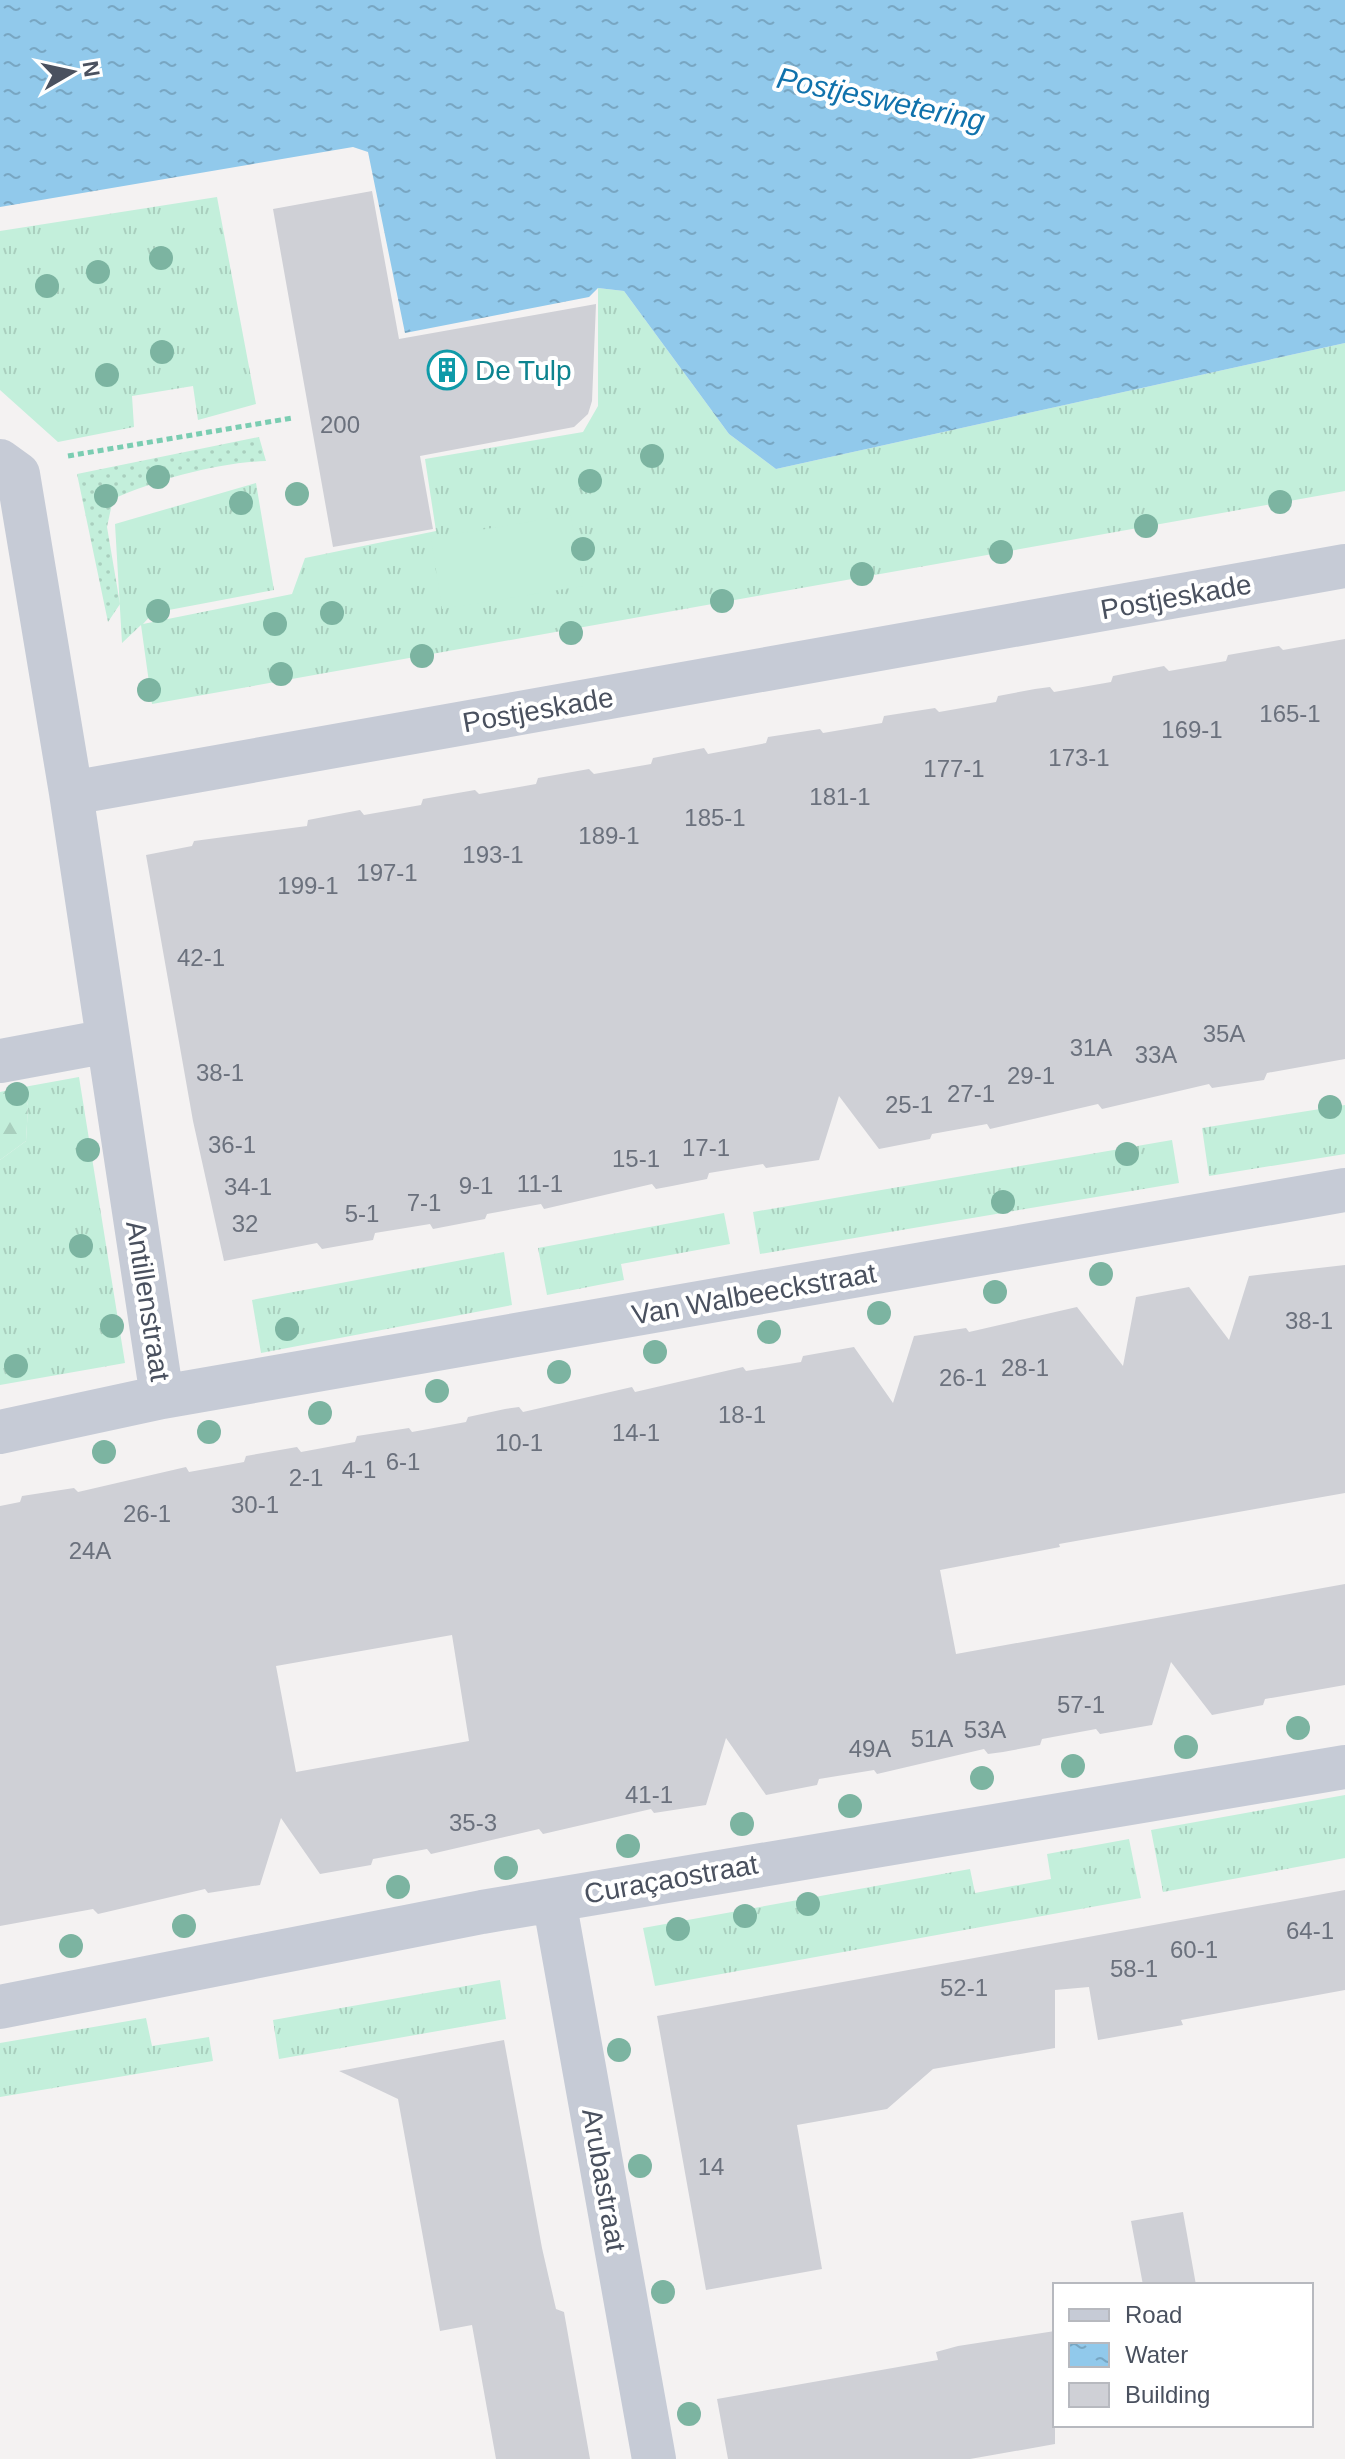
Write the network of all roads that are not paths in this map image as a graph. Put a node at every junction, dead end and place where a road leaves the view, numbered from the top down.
1 (9, 467) edge
2 (1345, 566) edge
3 (71, 793) junction
4 (108, 1041) junction
5 (0, 1061) edge
6 (1345, 1190) edge
7 (162, 1397) junction
8 (0, 1432) edge
9 (1345, 1767) edge
10 (554, 1900) junction
11 (0, 2007) edge
12 (654, 2459) edge

1 - 3 street
2 - 3 street, Postjeskade
3 - 4 street, Antillenstraat
4 - 5 street
4 - 7 street, Antillenstraat
6 - 7 street, Van Walbeeckstraat
7 - 8 street, Antillenstraat
9 - 10 street, Curaçaostraat
10 - 11 street, Curaçaostraat
10 - 12 street, Arubastraat

